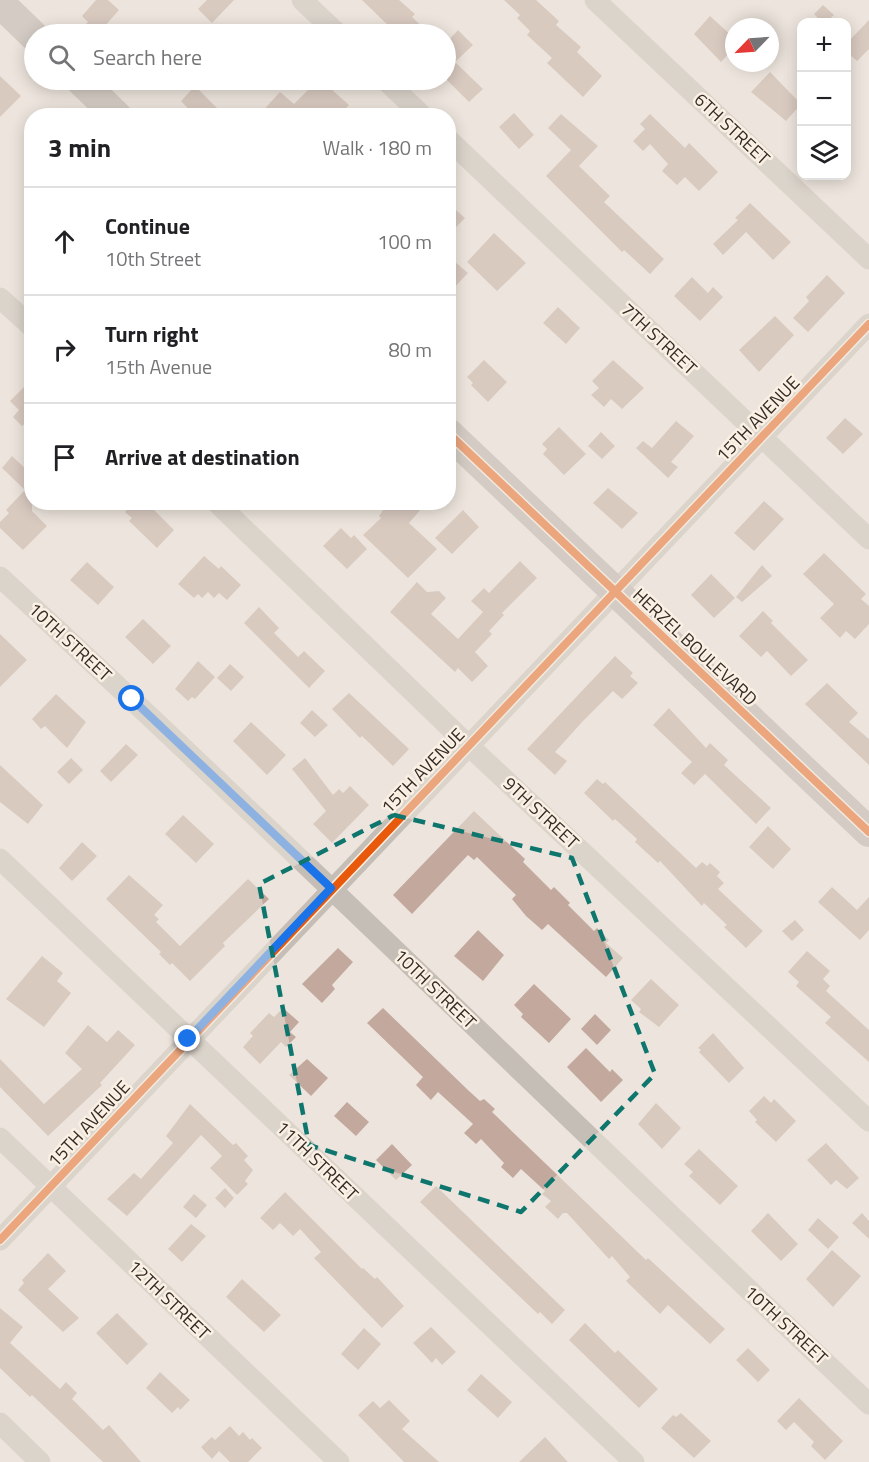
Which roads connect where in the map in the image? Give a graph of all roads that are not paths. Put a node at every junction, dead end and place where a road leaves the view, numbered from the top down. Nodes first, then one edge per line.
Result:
1 (302, 0) edge
2 (595, 0) edge
3 (0, 3) edge
4 (327, 24) edge
5 (24, 26) edge
6 (90, 90) edge
7 (396, 90) edge
8 (109, 108) edge
9 (415, 108) edge
10 (456, 147) edge
11 (869, 259) edge
12 (0, 298) edge
13 (24, 320) edge
14 (869, 324) edge
15 (762, 437) junction
16 (456, 441) edge
17 (224, 510) edge
18 (869, 539) edge
19 (0, 577) edge
20 (615, 592) junction
21 (468, 745) junction
22 (869, 832) edge
23 (0, 859) edge
24 (331, 888) junction
25 (188, 1039) junction
26 (869, 1121) edge
27 (0, 1138) edge
28 (51, 1186) junction
29 (0, 1240) edge
30 (869, 1404) edge
31 (0, 1423) edge
32 (40, 1462) edge
33 (339, 1462) edge
34 (634, 1462) edge

1 - 4 street
2 - 11 street, 6TH STREET
3 - 5 street
6 - 8 street
7 - 9 street
10 - 15 street, 7TH STREET
12 - 13 street
14 - 15 street, 15TH AVENUE
15 - 18 street, 7TH STREET
15 - 20 street, 15TH AVENUE
16 - 20 street, HERZEL BOULEVARD
17 - 21 street, 9TH STREET
19 - 24 street, 10TH STREET
20 - 21 street, 15TH AVENUE
20 - 22 street, HERZEL BOULEVARD
21 - 24 street, 15TH AVENUE
21 - 26 street, 9TH STREET
23 - 25 street, 11TH STREET
24 - 25 street, 15TH AVENUE
24 - 30 street, 10TH STREET
25 - 28 street, 15TH AVENUE
25 - 34 street, 11TH STREET
27 - 28 street, 12TH STREET
28 - 29 street, 15TH AVENUE
28 - 33 street, 12TH STREET
31 - 32 street

